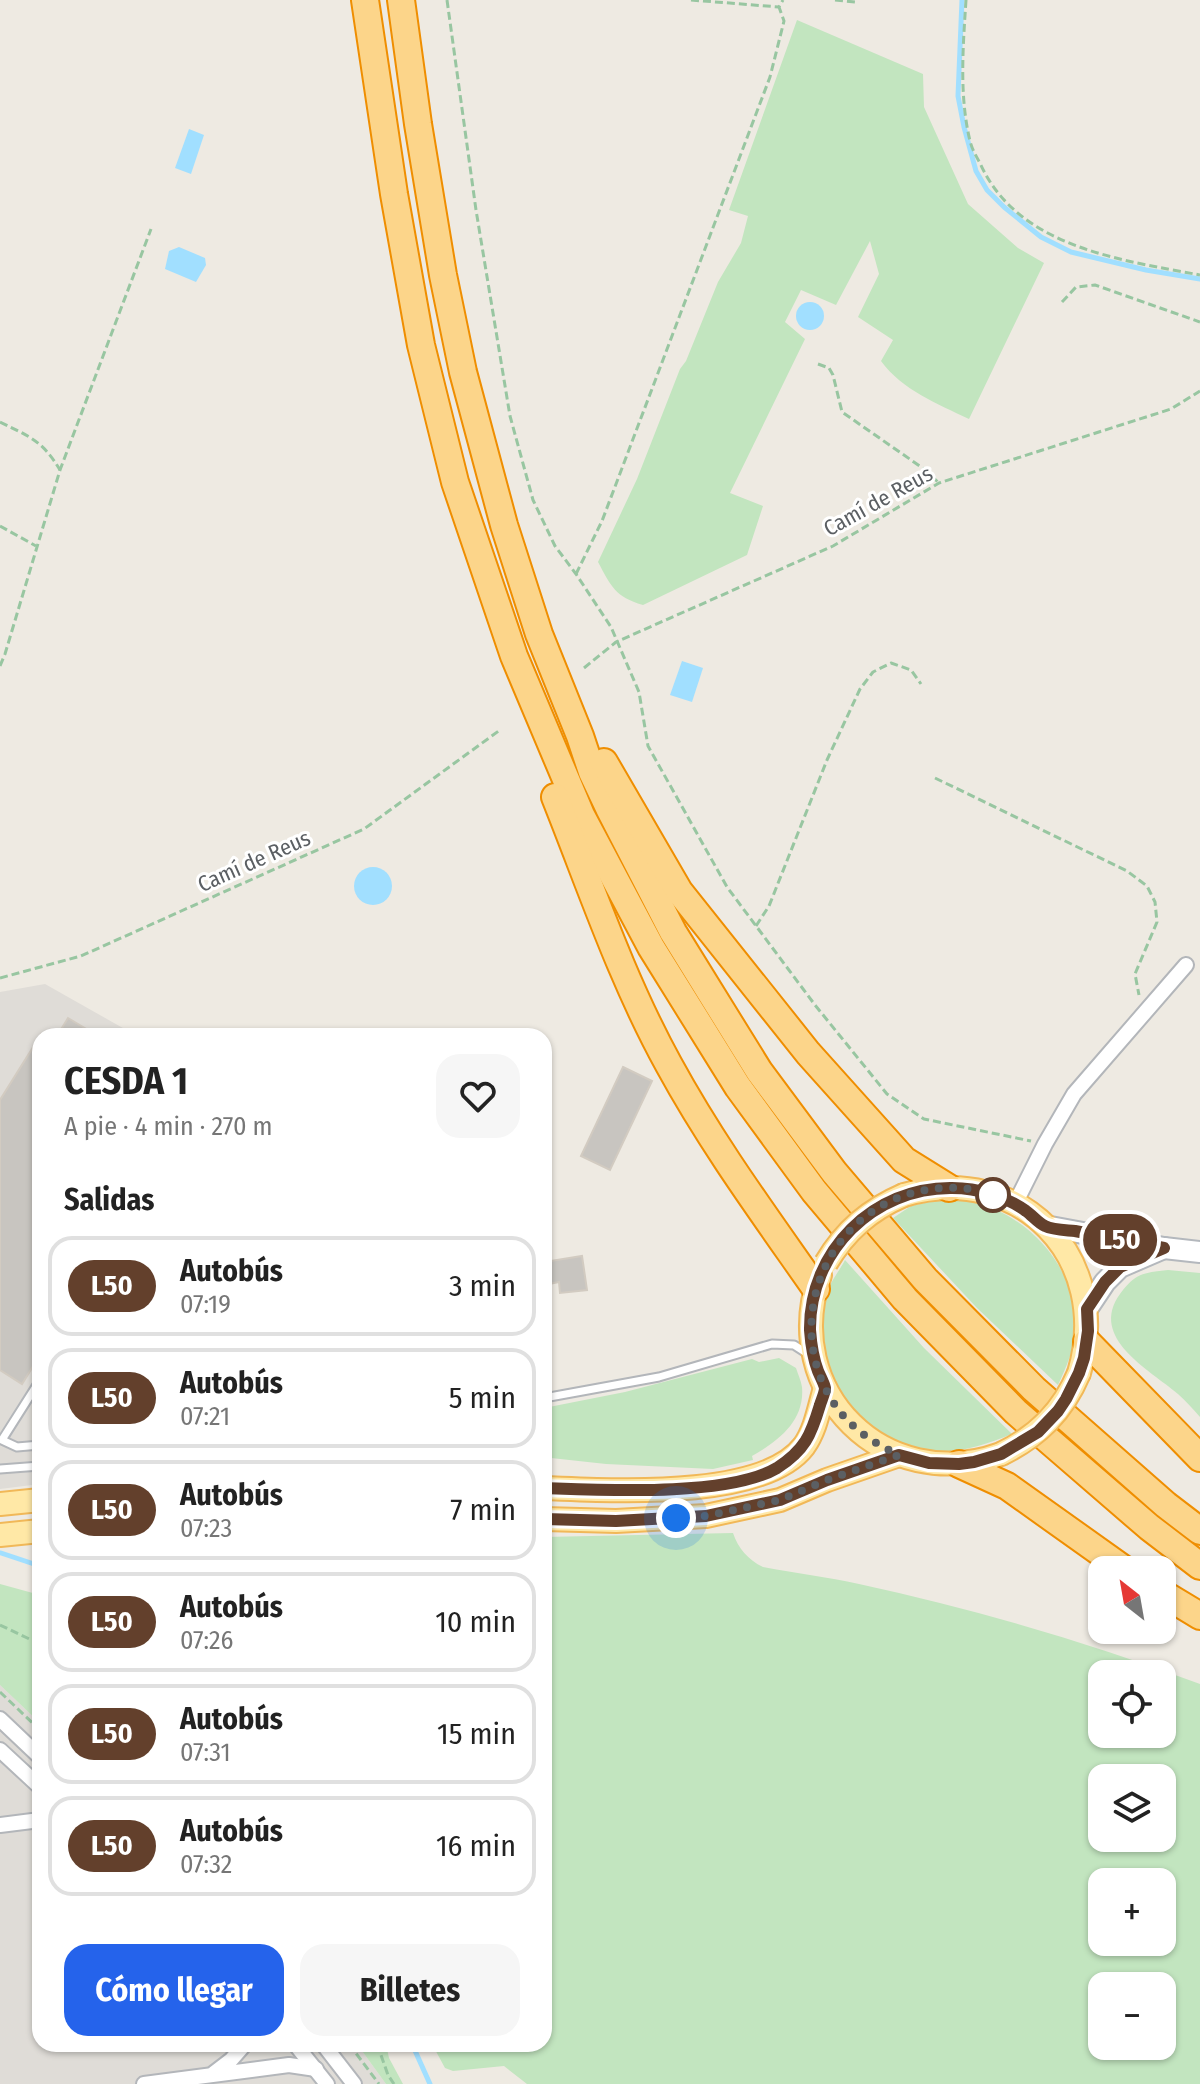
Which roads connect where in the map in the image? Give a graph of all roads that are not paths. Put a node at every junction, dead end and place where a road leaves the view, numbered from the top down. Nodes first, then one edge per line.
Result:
1 (365, 0) edge
2 (401, 0) edge
3 (455, 482) junction
4 (580, 736) junction
5 (1186, 965) dead end
6 (949, 1188) junction
7 (1015, 1204) junction
8 (1045, 1226) junction
9 (1164, 1248) junction
10 (1200, 1252) edge
11 (816, 1289) junction
12 (1087, 1309) junction
13 (1087, 1342) junction
14 (814, 1358) junction
15 (825, 1388) junction
16 (32, 1393) edge
17 (552, 1397) edge
18 (32, 1446) edge
19 (899, 1455) junction
20 (1200, 1458) edge
21 (959, 1464) junction
22 (32, 1467) edge
23 (0, 1469) edge
24 (552, 1475) edge
25 (701, 1487) junction
26 (552, 1488) edge
27 (32, 1501) edge
28 (0, 1504) edge
29 (552, 1519) edge
30 (1200, 1531) edge
31 (32, 1532) edge
32 (0, 1535) edge
33 (1105, 1556) edge
34 (1200, 1566) edge
35 (1176, 1601) edge
36 (1200, 1616) edge
37 (0, 1719) edge
38 (32, 1749) edge
39 (0, 1750) edge
40 (0, 1757) edge
41 (32, 1780) edge
42 (32, 1821) edge
43 (0, 1825) edge
44 (238, 2052) edge
45 (302, 2052) edge
46 (329, 2052) edge
47 (316, 2069) junction
48 (214, 2073) junction
49 (144, 2084) edge
50 (327, 2084) edge
51 (354, 2084) edge

1 - 3 highway
2 - 4 highway
3 - 11 highway
3 - 34 highway
4 - 6 highway
4 - 30 highway
5 - 7 street
6 - 7 main road
6 - 11 main road, bridge
7 - 8 main road
8 - 9 main road
8 - 12 main road
9 - 10 main road
9 - 12 main road
11 - 14 main road
12 - 13 main road
13 - 20 highway
13 - 21 main road, bridge
14 - 15 main road
14 - 17 lane
15 - 19 main road
15 - 25 main road
16 - 18 lane
19 - 21 main road
19 - 29 main road
21 - 33 highway
22 - 23 lane
24 - 25 main road
25 - 26 main road
27 - 28 main road
31 - 32 main road
35 - 36 highway
37 - 38 street
39 - 40 street
39 - 41 street
42 - 43 street
44 - 48 street
45 - 47 street
46 - 51 street
47 - 48 street
47 - 50 street
48 - 49 street

